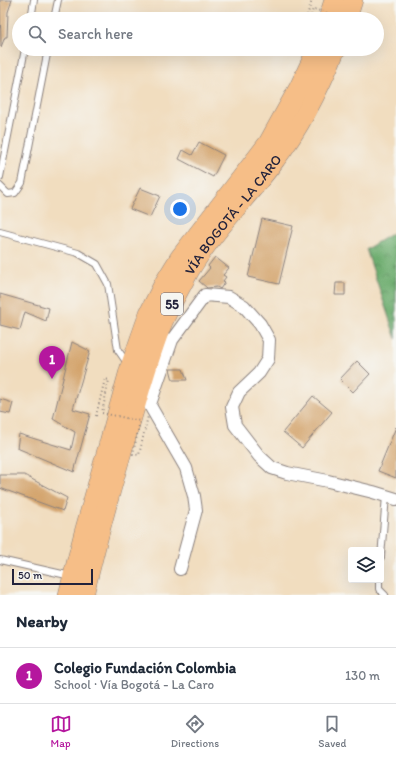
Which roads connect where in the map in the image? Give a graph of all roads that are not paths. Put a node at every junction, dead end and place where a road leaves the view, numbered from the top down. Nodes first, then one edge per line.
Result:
1 (34, 0) edge
2 (58, 0) edge
3 (334, 0) edge
4 (353, 0) edge
5 (32, 12) edge
6 (55, 12) edge
7 (330, 12) edge
8 (350, 12) edge
9 (24, 56) edge
10 (47, 56) edge
11 (314, 56) edge
12 (333, 56) edge
13 (0, 177) edge
14 (0, 186) edge
15 (0, 232) edge
16 (130, 367) junction
17 (146, 403) junction
18 (391, 497) edge
19 (383, 547) edge
20 (0, 560) edge
21 (180, 569) dead end
22 (379, 583) edge
23 (70, 586) edge
24 (84, 595) edge
25 (385, 595) edge

1 - 5 lane
2 - 6 lane
3 - 7 main road
4 - 8 main road
9 - 13 lane
10 - 14 lane
11 - 16 main road, VÍA BOGOTÁ - LA CARO / 55
12 - 17 main road, VÍA BOGOTÁ - LA CARO / 55
15 - 16 lane
16 - 23 main road, VÍA BOGOTÁ - LA CARO / 55
17 - 18 street
17 - 21 street
17 - 24 main road, VÍA BOGOTÁ - LA CARO / 55
18 - 19 lane
20 - 23 lane
22 - 25 lane

